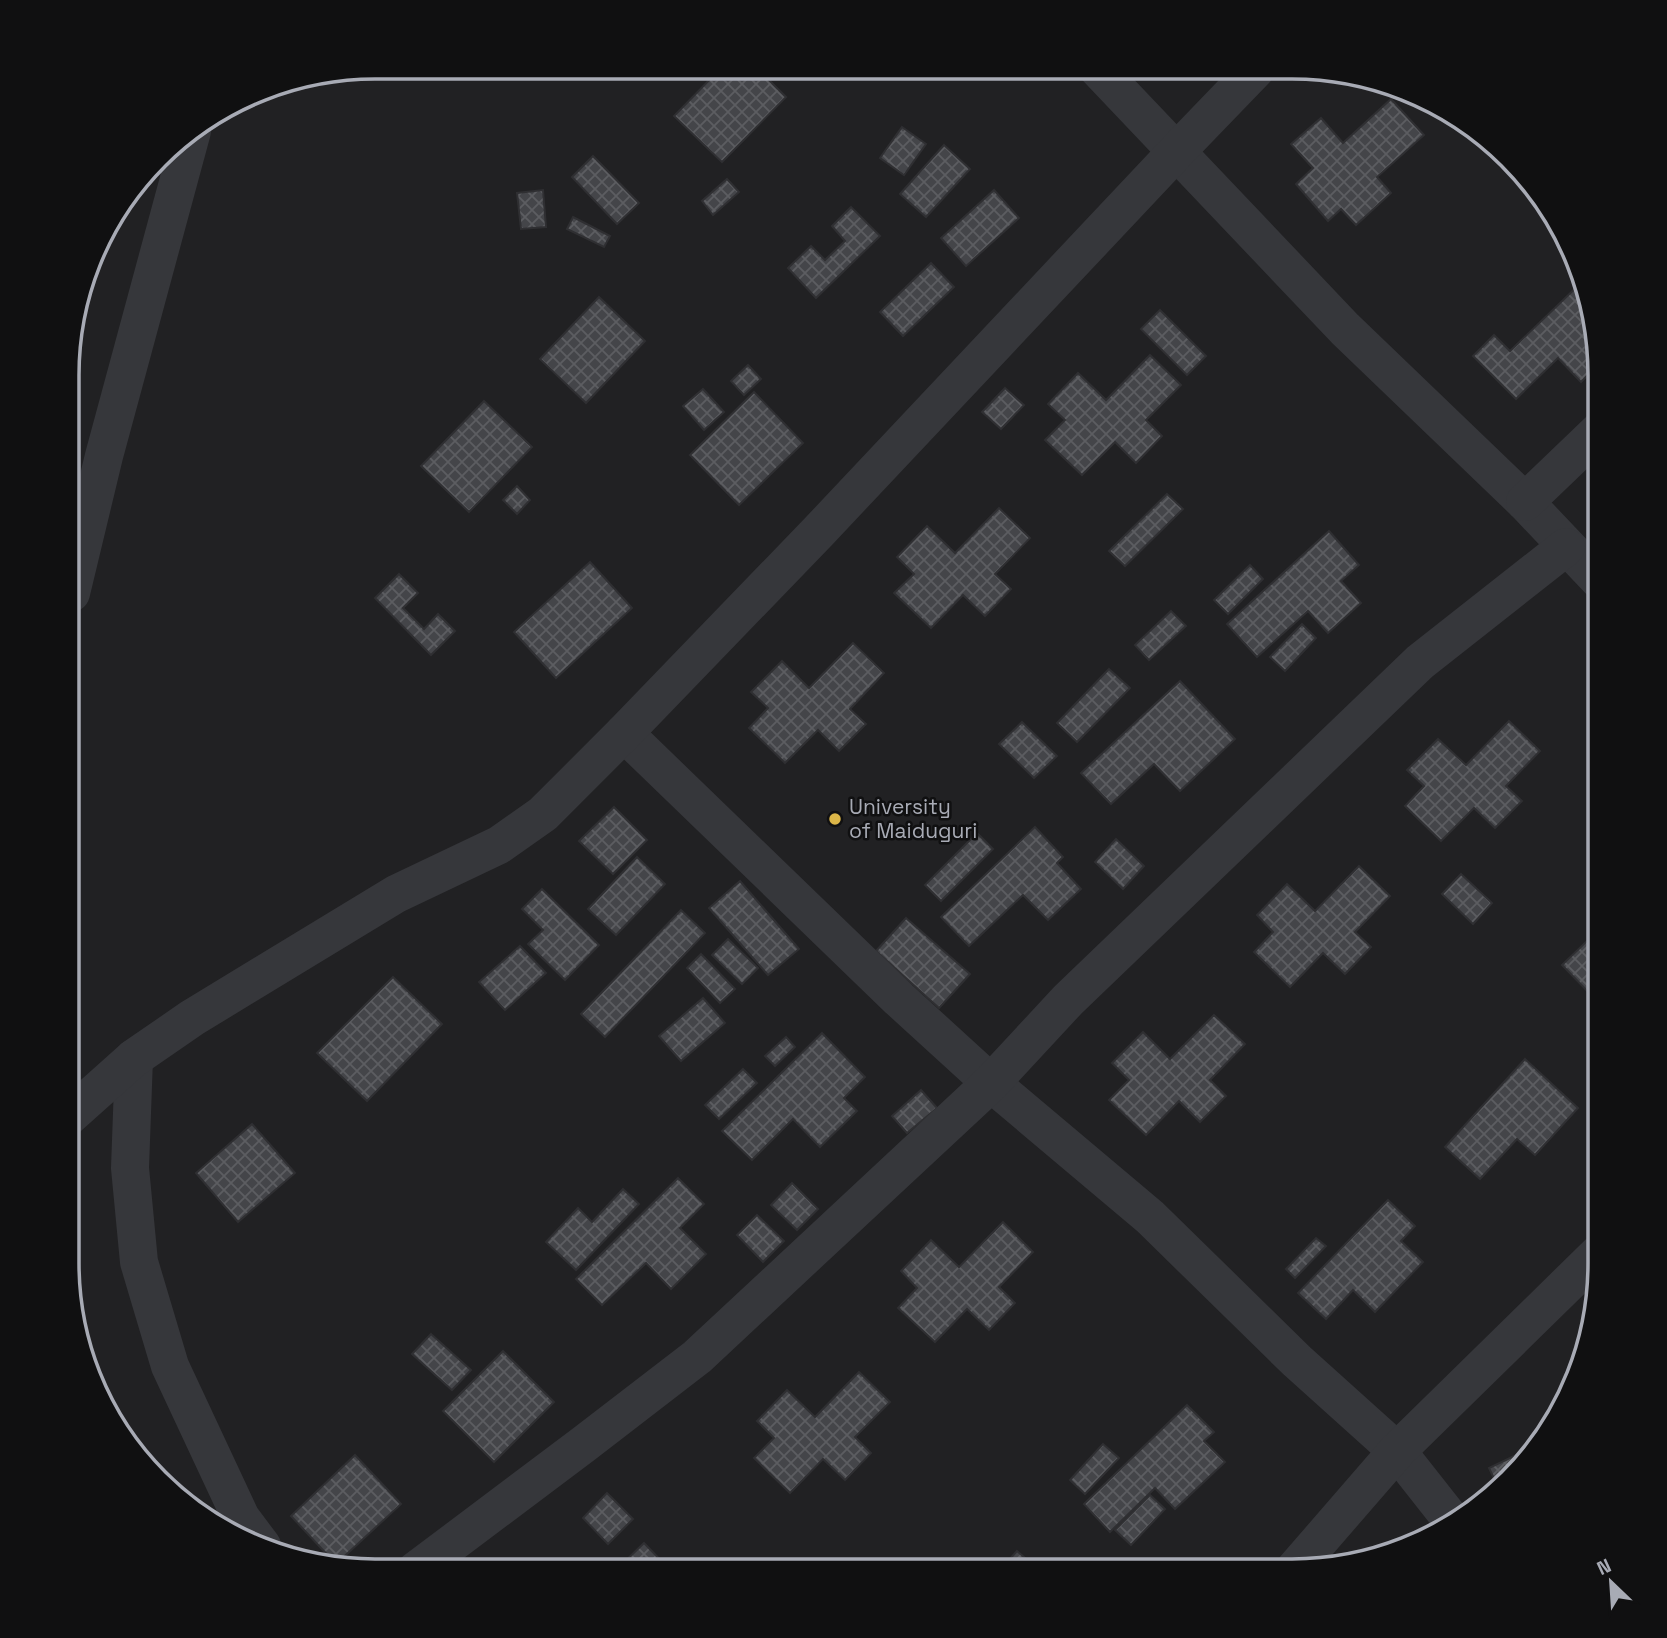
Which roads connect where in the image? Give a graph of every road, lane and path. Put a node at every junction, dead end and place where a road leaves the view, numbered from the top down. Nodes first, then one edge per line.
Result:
1 (1107, 79) edge
2 (1246, 79) edge
3 (188, 146) edge
4 (1175, 152) junction
5 (1588, 442) edge
6 (1525, 502) junction
7 (1566, 547) junction
8 (79, 560) edge
9 (1588, 569) edge
10 (624, 733) junction
11 (134, 1058) junction
12 (991, 1083) junction
13 (79, 1106) edge
14 (1588, 1264) edge
15 (1397, 1451) junction
16 (1448, 1515) edge
17 (252, 1532) edge
18 (431, 1559) edge
19 (1303, 1559) edge

1 - 4 street
2 - 4 street
3 - 8 street
4 - 6 street
4 - 10 street
5 - 6 street
6 - 7 street
7 - 9 street
7 - 12 street
10 - 11 street
10 - 12 street
11 - 13 street
11 - 17 street
12 - 15 street
12 - 18 street
14 - 15 street
15 - 16 street
15 - 19 street

